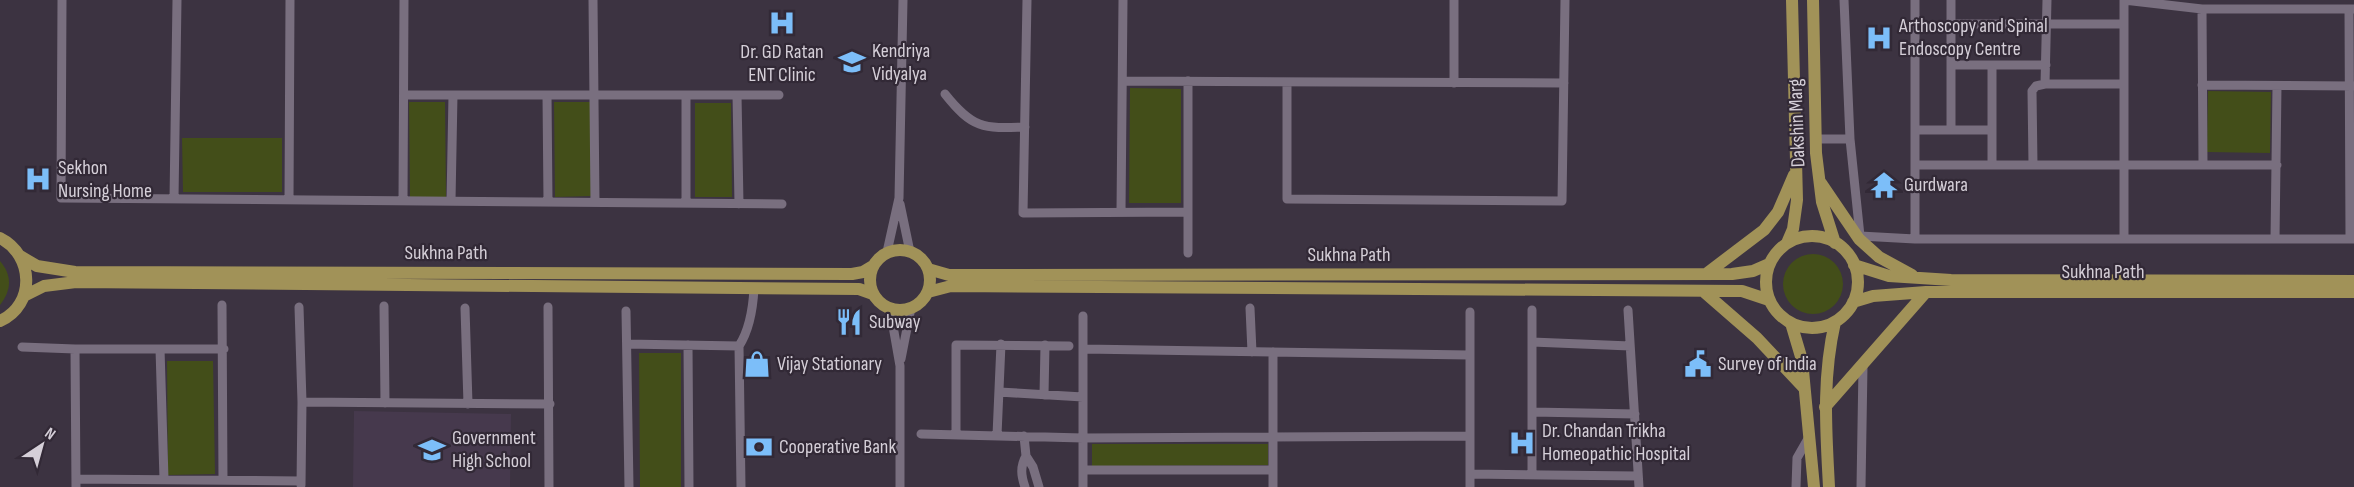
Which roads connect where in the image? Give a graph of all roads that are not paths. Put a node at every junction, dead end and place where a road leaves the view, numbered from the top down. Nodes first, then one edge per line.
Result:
1 (62, 0) edge
2 (177, 0) edge
3 (290, 0) edge
4 (404, 0) edge
5 (593, 0) edge
6 (903, 0) edge
7 (1027, 0) edge
8 (1123, 0) edge
9 (1454, 0) edge
10 (1565, 0) edge
11 (1792, 0) edge
12 (1813, 0) edge
13 (1844, 0) edge
14 (1915, 0) edge
15 (1951, 0) edge
16 (2047, 0) edge
17 (2187, 0) edge
18 (2202, 9) junction
19 (2352, 9) edge
20 (1950, 24) junction
21 (2046, 24) junction
22 (2124, 24) junction
23 (1951, 65) junction
24 (1992, 65) junction
25 (2046, 65) junction
26 (1123, 81) junction
27 (1188, 81) junction
28 (1287, 82) junction
29 (1454, 83) junction
30 (1564, 83) junction
31 (2046, 84) junction
32 (2124, 84) junction
33 (2202, 86) junction
34 (2277, 86) junction
35 (2352, 86) edge
36 (404, 94) junction
37 (453, 94) junction
38 (945, 94) dead end
39 (547, 95) junction
40 (595, 95) junction
41 (686, 95) junction
42 (737, 95) junction
43 (779, 95) dead end
44 (1025, 127) junction
45 (1915, 130) junction
46 (1951, 130) junction
47 (1992, 130) junction
48 (1816, 139) junction
49 (1850, 139) junction
50 (1915, 165) junction
51 (1992, 165) junction
52 (2033, 165) junction
53 (2125, 165) junction
54 (2203, 165) junction
55 (2277, 165) junction
56 (1796, 170) junction
57 (1819, 179) junction
58 (899, 198) junction
59 (174, 199) junction
60 (289, 200) junction
61 (403, 201) junction
62 (451, 201) junction
63 (548, 202) junction
64 (595, 202) junction
65 (686, 203) junction
66 (739, 204) junction
67 (782, 204) dead end
68 (1121, 211) junction
69 (1188, 212) junction
70 (0, 238) edge
71 (1915, 239) junction
72 (2124, 239) junction
73 (2276, 239) junction
74 (2352, 239) edge
75 (1787, 243) junction
76 (1835, 243) junction
77 (887, 252) junction
78 (910, 252) junction
79 (1188, 253) dead end
80 (20, 256) junction
81 (1769, 264) junction
82 (1854, 265) junction
83 (873, 266) junction
84 (928, 268) junction
85 (1706, 274) junction
86 (1917, 278) junction
87 (2354, 281) edge
88 (754, 288) junction
89 (1702, 291) junction
90 (928, 292) junction
91 (1926, 292) junction
92 (2354, 292) edge
93 (873, 294) junction
94 (24, 296) junction
95 (1769, 300) junction
96 (1852, 302) junction
97 (222, 305) dead end
98 (384, 306) dead end
99 (299, 307) dead end
100 (548, 307) dead end
101 (465, 308) dead end
102 (911, 308) junction
103 (1250, 308) dead end
104 (890, 309) junction
105 (1532, 310) dead end
106 (1628, 310) dead end
107 (626, 311) dead end
108 (1470, 312) dead end
109 (1083, 316) dead end
110 (1, 322) edge
111 (1835, 322) junction
112 (1791, 323) junction
113 (1532, 342) junction
114 (627, 344) junction
115 (1001, 344) junction
116 (688, 345) junction
117 (1045, 345) junction
118 (739, 346) junction
119 (1069, 346) dead end
120 (1630, 346) junction
121 (22, 347) dead end
122 (160, 349) junction
123 (224, 349) junction
124 (75, 350) junction
125 (1084, 350) junction
126 (1252, 352) junction
127 (1273, 352) junction
128 (1469, 355) junction
129 (900, 366) junction
130 (1863, 366) junction
131 (1804, 388) junction
132 (999, 392) junction
133 (1044, 394) junction
134 (1083, 397) junction
135 (302, 402) junction
136 (385, 403) junction
137 (468, 404) junction
138 (550, 404) junction
139 (1825, 407) junction
140 (1533, 412) junction
141 (1635, 414) junction
142 (921, 434) dead end
143 (956, 434) junction
144 (997, 435) junction
145 (1024, 436) junction
146 (1469, 436) junction
147 (1273, 437) junction
148 (1809, 437) junction
149 (1083, 438) junction
150 (1026, 456) junction
151 (1083, 470) junction
152 (1273, 470) junction
153 (1470, 474) junction
154 (1532, 474) junction
155 (1638, 476) junction
156 (164, 480) junction
157 (223, 480) junction
158 (76, 483) edge
159 (301, 484) edge
160 (549, 487) edge
161 (629, 487) edge
162 (689, 487) edge
163 (741, 487) edge
164 (900, 487) edge
165 (1025, 487) edge
166 (1039, 487) edge
167 (1083, 487) edge
168 (1273, 487) edge
169 (1470, 487) edge
170 (1639, 487) edge
171 (1796, 487) edge
172 (1814, 487) edge
173 (1830, 487) edge
174 (1861, 487) edge

1 - 59 street
2 - 59 street
3 - 60 street
4 - 36 street
5 - 40 street
6 - 58 street
7 - 44 street
8 - 26 street
9 - 29 street
10 - 30 street
11 - 56 main road, Dakshin Marg
12 - 48 main road, Dakshin Marg
13 - 49 street
14 - 45 street
15 - 20 street
16 - 21 street
17 - 18 street
18 - 19 street
18 - 22 street
18 - 33 street
19 - 35 street
20 - 21 street
20 - 23 street
21 - 22 street
21 - 25 street
22 - 32 street
23 - 24 street
23 - 46 street
24 - 25 street
24 - 47 street
25 - 31 street
26 - 27 street
26 - 68 street
27 - 28 street
27 - 69 street
28 - 29 street
28 - 30 street
29 - 30 street
31 - 32 street
31 - 52 street
32 - 53 street
33 - 34 street
33 - 54 street
34 - 35 street
34 - 55 street
35 - 74 street
36 - 37 street
36 - 61 street
37 - 39 street
37 - 62 street
38 - 44 street
39 - 40 street
39 - 63 street
40 - 41 street
40 - 64 street
41 - 42 street
41 - 65 street
42 - 43 street
42 - 66 street
44 - 68 street
45 - 46 street
45 - 50 street
46 - 47 street
47 - 51 street
48 - 49 street
48 - 57 main road, Dakshin Marg
49 - 71 street
50 - 51 street
50 - 71 street
51 - 52 street
52 - 53 street
53 - 54 street
53 - 72 street
54 - 55 street
55 - 73 street
56 - 75 main road, Dakshin Marg
56 - 85 main road
57 - 76 main road, Dakshin Marg
57 - 86 main road
58 - 77 street
58 - 78 street
59 - 60 street
60 - 61 street
61 - 62 street
62 - 63 street
63 - 64 street
64 - 65 street
65 - 66 street
66 - 67 street
68 - 69 street
69 - 79 street
70 - 80 main road, Sukhna Path
71 - 72 street
72 - 73 street
73 - 74 street
75 - 76 main road
75 - 81 main road
76 - 82 main road
77 - 78 main road
77 - 83 main road
78 - 84 main road
80 - 83 main road, Sukhna Path
80 - 94 main road
81 - 85 main road, Sukhna Path
81 - 95 main road
82 - 86 main road, Sukhna Path
82 - 96 main road
83 - 93 main road
84 - 85 main road, Sukhna Path
84 - 90 main road
86 - 87 main road, Sukhna Path
88 - 93 main road, Sukhna Path
88 - 94 main road, Sukhna Path
88 - 118 street
89 - 90 main road, Sukhna Path
89 - 95 main road, Sukhna Path
89 - 131 main road
90 - 102 main road
91 - 92 main road, Sukhna Path
91 - 96 main road, Sukhna Path
91 - 130 main road
93 - 104 main road
94 - 110 main road
95 - 112 main road
96 - 111 main road
97 - 123 street
98 - 136 street
99 - 135 street
100 - 138 street
101 - 137 street
102 - 104 main road
102 - 129 street
103 - 126 street
104 - 129 street
105 - 113 street
106 - 120 street
107 - 114 street
108 - 128 street
109 - 125 street
111 - 112 main road
111 - 139 main road
112 - 131 main road
113 - 120 street
113 - 140 street
114 - 116 street
114 - 161 street
115 - 117 street
115 - 132 street
115 - 143 street
116 - 118 street
116 - 162 street
117 - 119 street
117 - 133 street
118 - 163 street
120 - 141 street
121 - 124 street
122 - 123 street
122 - 124 street
122 - 156 street
123 - 157 street
124 - 158 street
125 - 126 street
125 - 134 street
126 - 127 street
127 - 128 street
127 - 147 street
128 - 146 street
129 - 164 street
130 - 139 main road
130 - 174 street
131 - 148 main road
132 - 133 street
132 - 144 street
133 - 134 street
134 - 149 street
135 - 136 street
135 - 159 street
136 - 137 street
137 - 138 street
138 - 160 street
139 - 173 main road
140 - 141 street
140 - 154 street
141 - 155 street
142 - 143 street
143 - 144 street
144 - 145 street
145 - 149 street
145 - 150 street
146 - 147 street
146 - 153 street
147 - 149 street
147 - 152 street
148 - 171 street
148 - 172 main road
149 - 151 street
150 - 165 street
150 - 166 street
151 - 152 street
151 - 167 street
152 - 168 street
153 - 154 street
153 - 169 street
154 - 155 street
155 - 170 street
156 - 157 street
156 - 158 street
157 - 159 street

